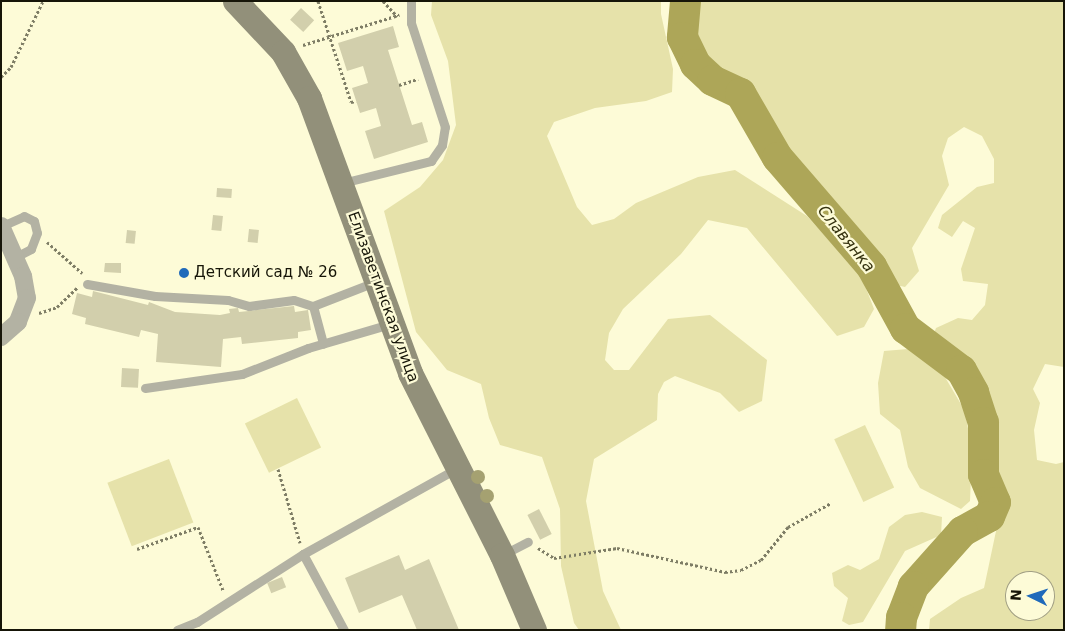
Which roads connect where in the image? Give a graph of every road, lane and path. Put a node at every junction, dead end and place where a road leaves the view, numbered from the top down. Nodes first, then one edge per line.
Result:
1 (43, 1) edge
2 (235, 1) edge
3 (318, 1) edge
4 (383, 1) edge
5 (411, 1) edge
6 (410, 12) junction
7 (396, 16) junction
8 (331, 36) junction
9 (283, 52) junction
10 (428, 75) junction
11 (1, 77) edge
12 (399, 85) dead end
13 (356, 100) dead end
14 (342, 183) junction
15 (1, 226) edge
16 (37, 233) junction
17 (15, 257) junction
18 (375, 282) junction
19 (89, 284) junction
20 (24, 304) junction
21 (313, 306) junction
22 (390, 324) junction
23 (1, 337) edge
24 (323, 344) junction
25 (146, 388) dead end
26 (458, 468) junction
27 (278, 470) dead end
28 (831, 503) dead end
29 (528, 542) joint
30 (137, 549) dead end
31 (303, 554) junction
32 (502, 555) junction
33 (228, 602) junction
34 (176, 630) edge
35 (344, 630) edge
36 (534, 630) edge

1 - 11 path
2 - 9 street, Елизаветинская улица
3 - 8 path
4 - 7 path
5 - 6 lane
6 - 7 path
6 - 10 lane
7 - 8 path
8 - 9 path
8 - 13 path
9 - 14 street, Елизаветинская улица
10 - 12 path
10 - 14 lane
14 - 18 street, Елизаветинская улица
15 - 16 lane
15 - 17 street
16 - 17 lane
16 - 19 path
17 - 20 street
18 - 21 lane
18 - 22 street, Елизаветинская улица
19 - 20 path
19 - 21 lane
20 - 23 street
21 - 24 lane
22 - 24 lane
22 - 26 street, Елизаветинская улица
24 - 25 lane
26 - 31 lane
26 - 32 street, Елизаветинская улица
27 - 31 path
28 - 29 path
29 - 32 lane
30 - 33 path
31 - 33 lane
31 - 35 lane
32 - 36 street, Елизаветинская улица
33 - 34 lane

